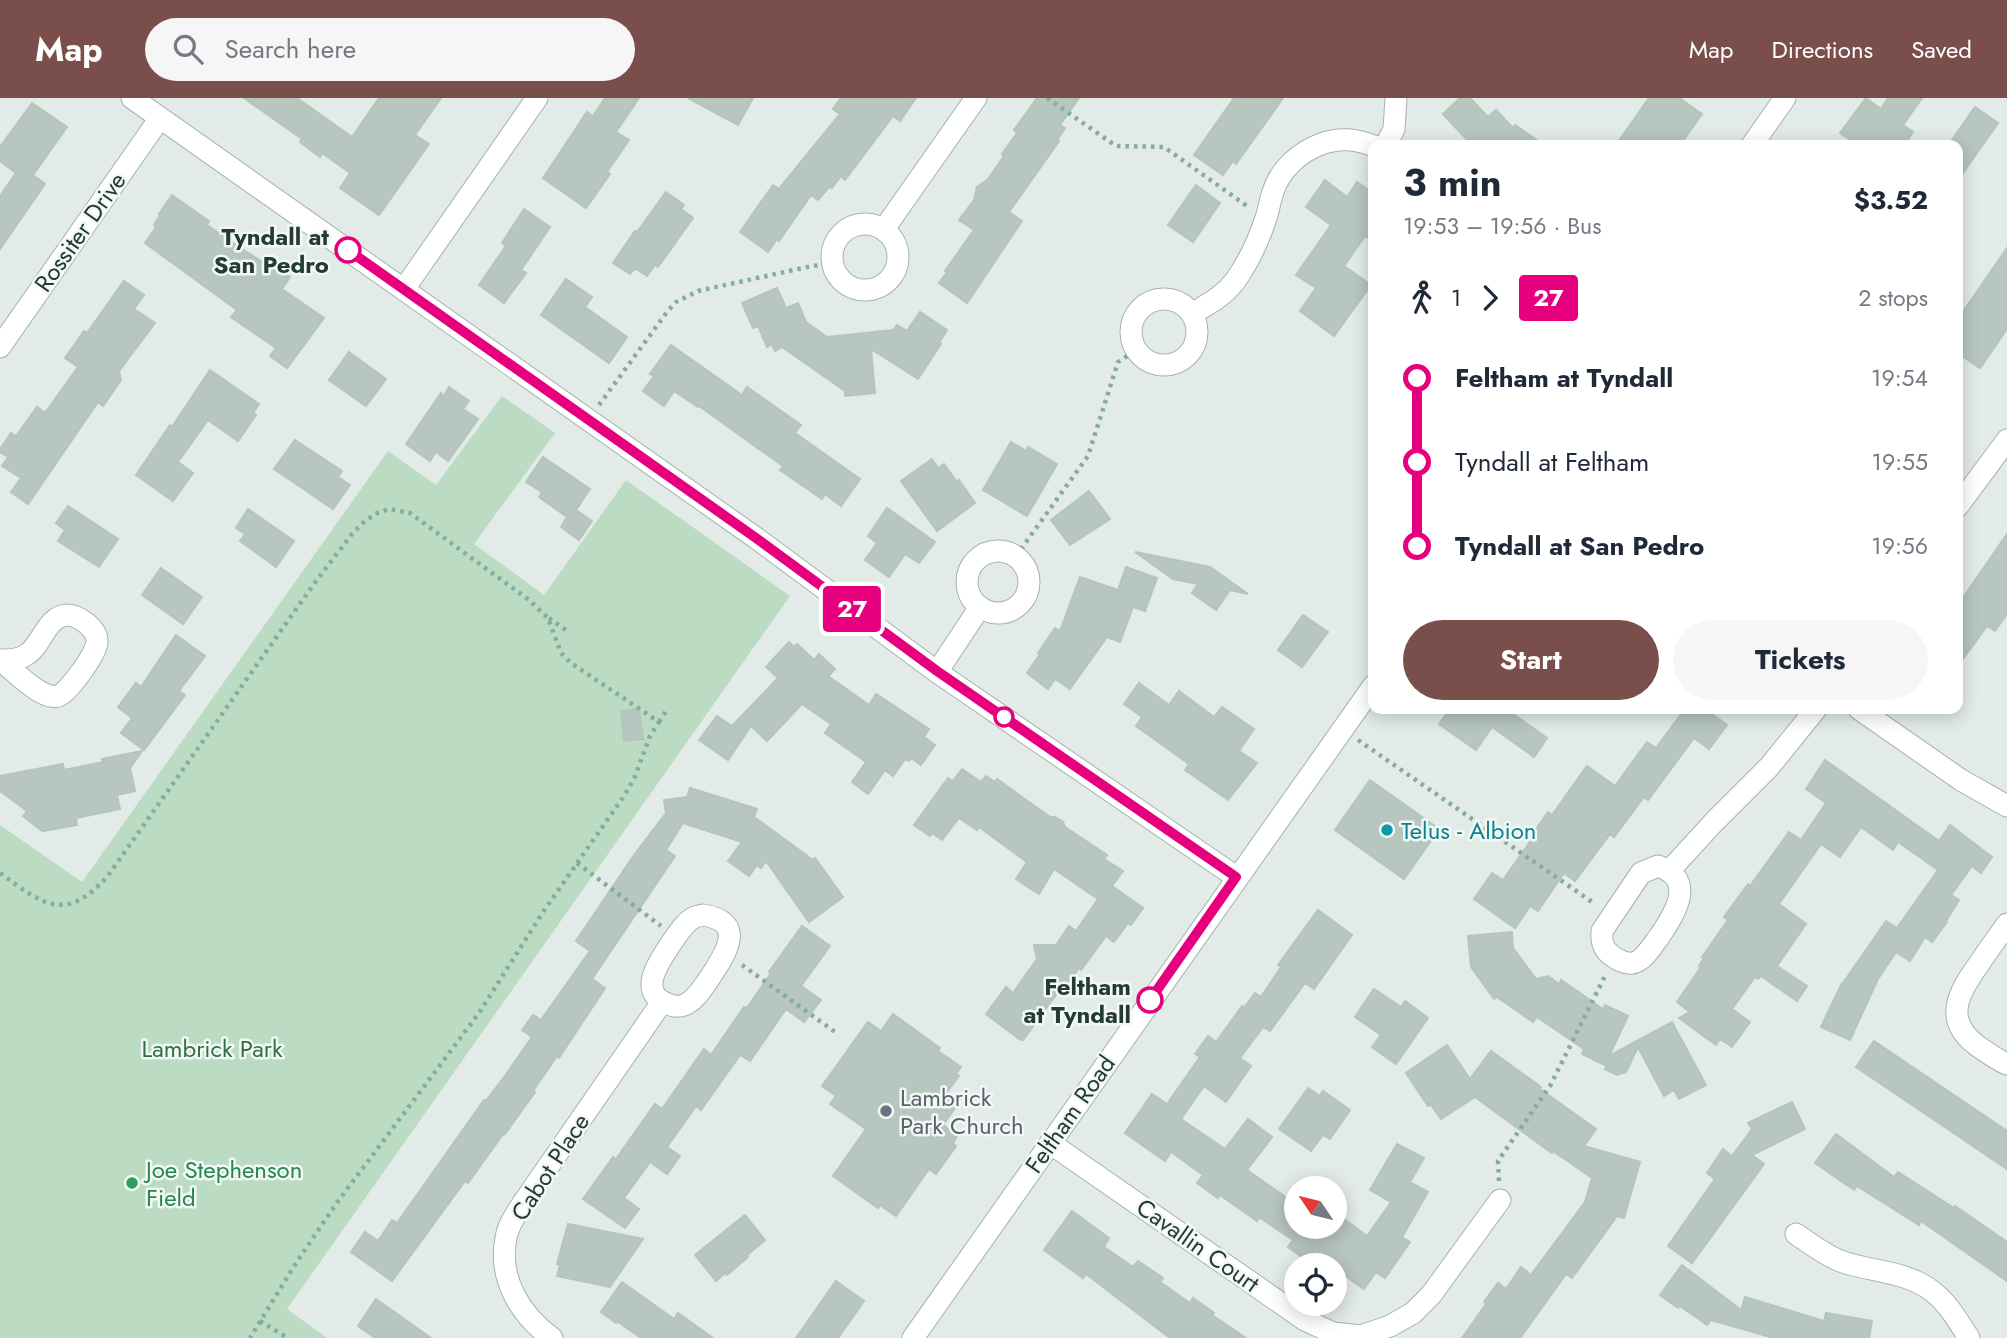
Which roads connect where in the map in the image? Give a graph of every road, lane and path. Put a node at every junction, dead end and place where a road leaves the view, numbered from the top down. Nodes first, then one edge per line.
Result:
1 (132, 98) edge
2 (537, 98) edge
3 (976, 98) edge
4 (1047, 98) edge
5 (1396, 98) edge
6 (1785, 98) edge
7 (160, 118) junction
8 (1388, 140) edge
9 (1756, 140) edge
10 (1368, 144) edge
11 (1266, 219) junction
12 (884, 229) junction
13 (832, 264) junction
14 (404, 289) junction
15 (1192, 314) junction
16 (0, 347) edge
17 (1136, 350) junction
18 (588, 420) junction
19 (2007, 440) edge
20 (1963, 499) edge
21 (1016, 556) junction
22 (980, 607) junction
23 (548, 618) junction
24 (570, 633) dead end
25 (0, 660) edge
26 (937, 671) junction
27 (1368, 694) edge
28 (666, 711) dead end
29 (1810, 714) edge
30 (1866, 714) edge
31 (659, 722) junction
32 (1343, 730) junction
33 (2007, 806) edge
34 (577, 863) junction
35 (1670, 870) junction
36 (0, 873) edge
37 (1236, 877) junction
38 (1611, 915) junction
39 (2007, 924) edge
40 (676, 936) junction
41 (726, 953) junction
42 (1614, 958) junction
43 (662, 1002) junction
44 (838, 1034) dead end
45 (2007, 1064) edge
46 (1050, 1143) junction
47 (1500, 1200) joint
48 (1796, 1234) dead end
49 (260, 1321) junction
50 (250, 1338) edge
51 (288, 1338) edge
52 (552, 1338) edge
53 (913, 1338) edge
54 (1969, 1338) edge

1 - 7 street
2 - 14 street
3 - 12 street
4 - 11 path
5 - 8 street
6 - 9 street
7 - 14 street
7 - 16 street, Rossiter Drive
10 - 11 street
11 - 15 street
12 - 13 street
12 - 13 street
13 - 18 path
14 - 18 street
15 - 17 street
15 - 17 street
17 - 21 path
18 - 26 street
19 - 20 street
21 - 22 street
21 - 22 street
22 - 26 street
23 - 24 path
23 - 31 path
23 - 36 path
25 - 25 street
26 - 37 street
27 - 32 street, Feltham Road
28 - 31 path
29 - 35 street
30 - 33 street
31 - 34 path
32 - 37 street, Feltham Road
32 - 38 path
34 - 40 path
34 - 49 path
35 - 38 street
35 - 42 street
37 - 46 street, Feltham Road
38 - 42 street
39 - 45 street
40 - 41 street
40 - 43 street
41 - 43 street
41 - 44 path
42 - 47 path
43 - 52 street, Cabot Place
46 - 47 street, Cavallin Court
46 - 53 street, Feltham Road
48 - 54 street
49 - 50 path
49 - 51 path

